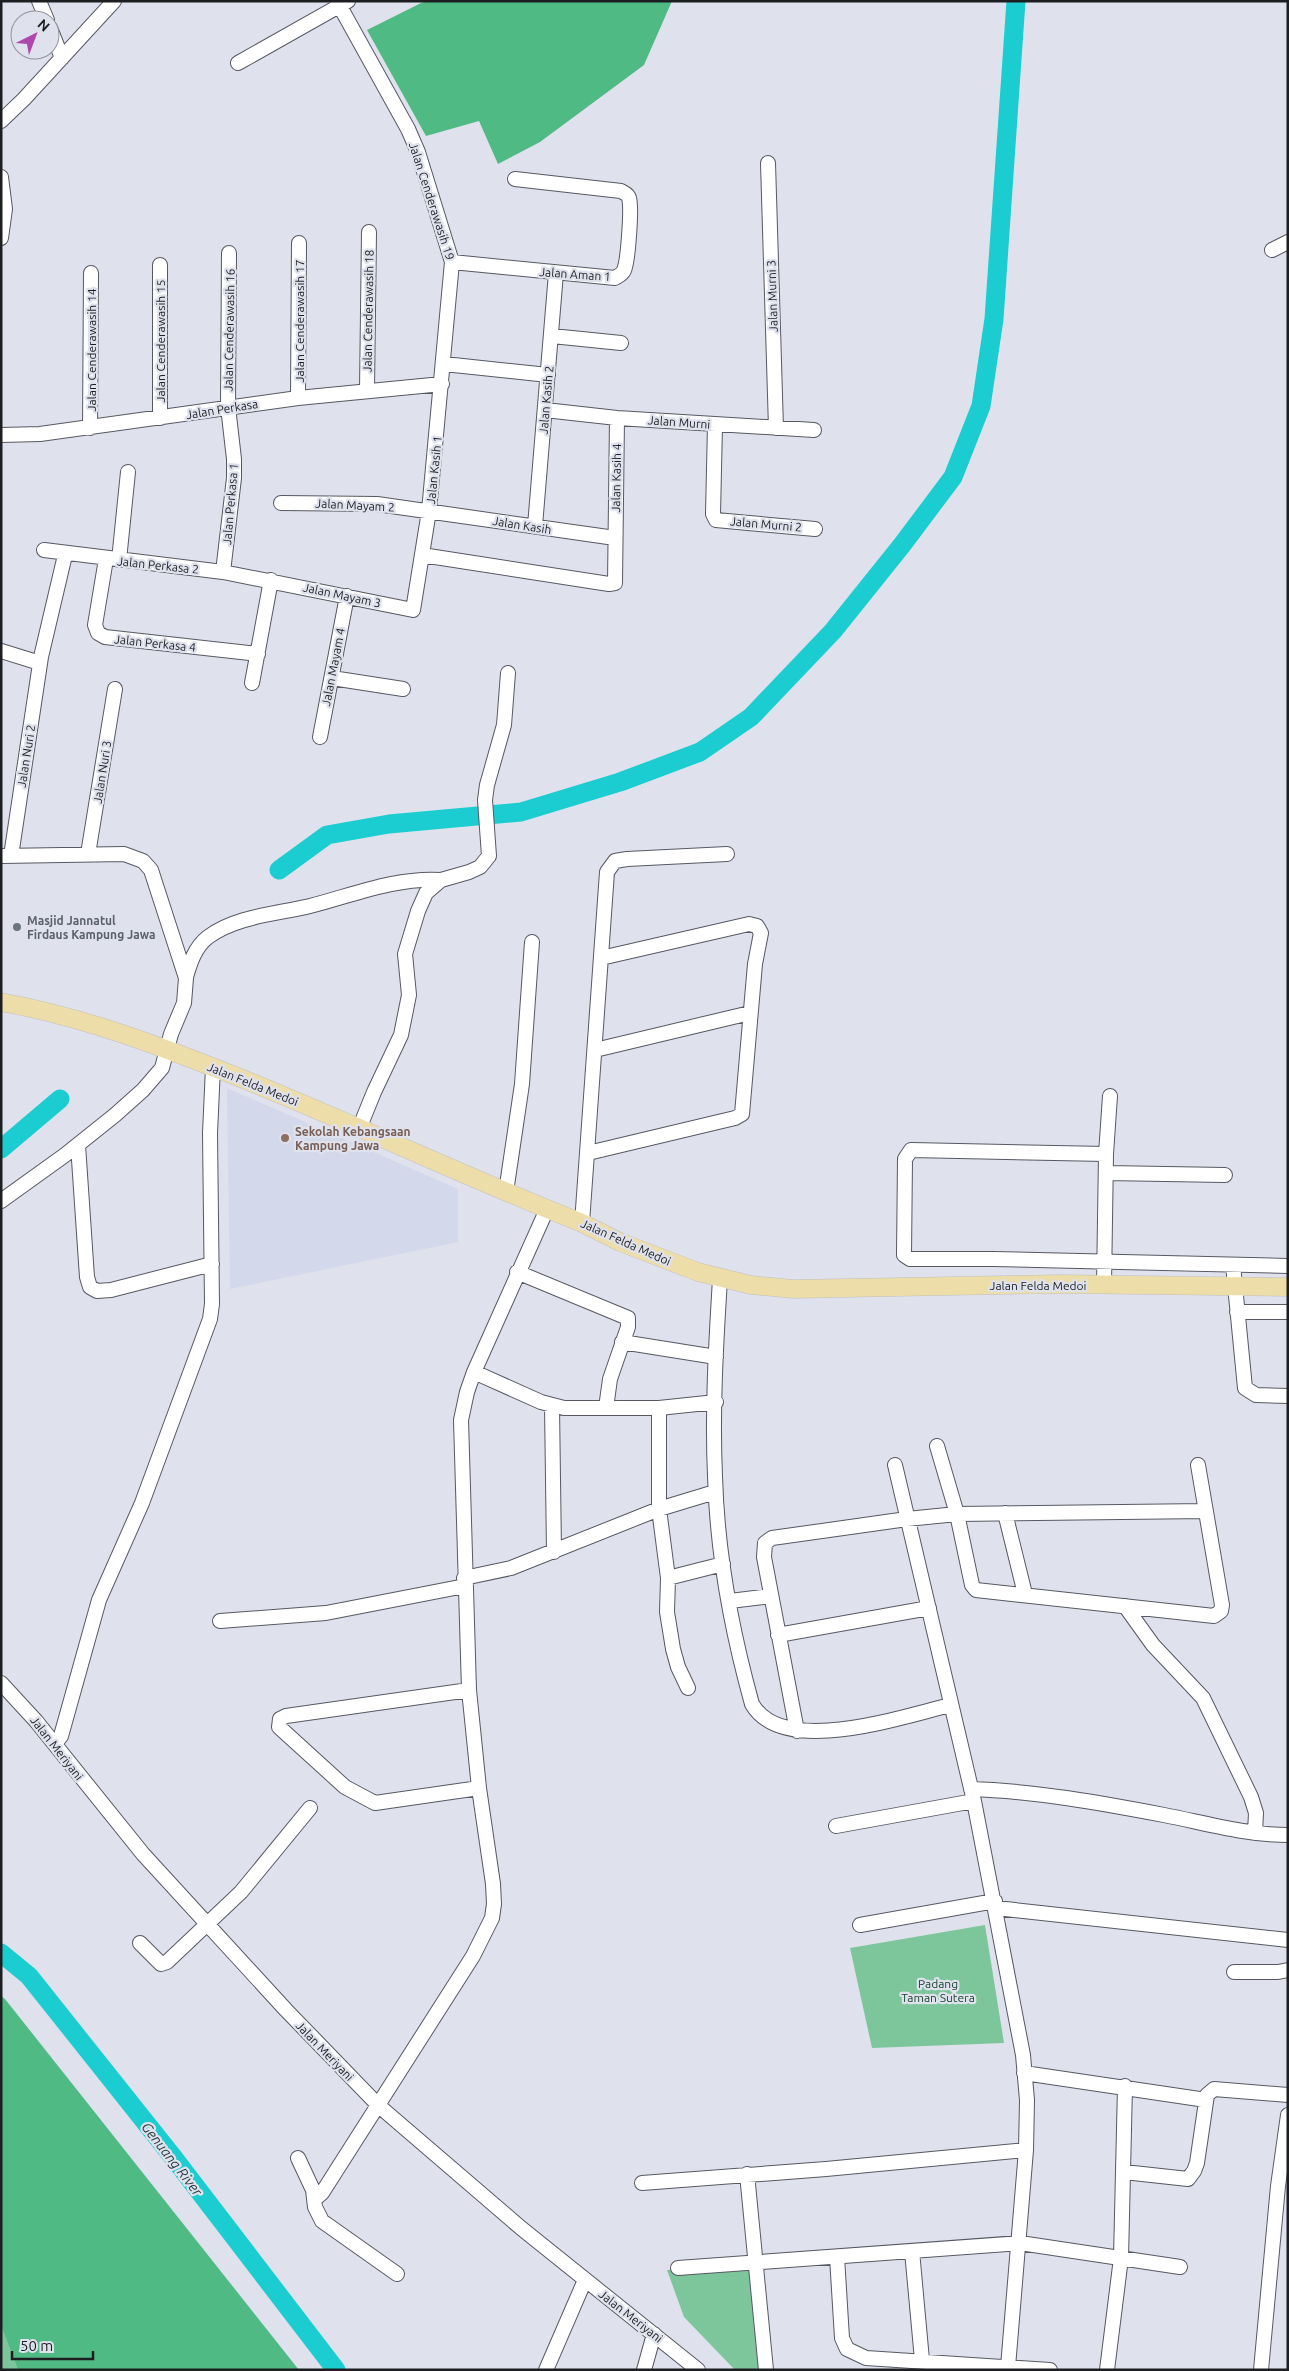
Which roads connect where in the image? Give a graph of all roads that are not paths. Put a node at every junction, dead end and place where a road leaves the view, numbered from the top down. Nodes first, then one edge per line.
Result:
1 (114, 1) edge
2 (342, 3) edge
3 (60, 53) edge
4 (62, 58) junction
5 (238, 63) dead end
6 (1, 121) edge
7 (768, 164) dead end
8 (1, 177) edge
9 (515, 179) dead end
10 (3, 192) edge
11 (370, 232) dead end
12 (1, 238) edge
13 (1288, 242) edge
14 (299, 244) dead end
15 (1272, 250) dead end
16 (229, 253) dead end
17 (452, 262) junction
18 (160, 265) dead end
19 (91, 273) dead end
20 (556, 273) junction
21 (552, 336) junction
22 (621, 343) dead end
23 (444, 364) junction
24 (548, 375) junction
25 (442, 384) junction
26 (367, 390) junction
27 (298, 398) junction
28 (228, 407) junction
29 (544, 410) junction
30 (160, 418) junction
31 (617, 418) junction
32 (715, 425) junction
33 (90, 428) junction
34 (776, 428) junction
35 (814, 430) dead end
36 (1, 435) edge
37 (128, 472) dead end
38 (281, 503) dead end
39 (430, 511) junction
40 (535, 526) junction
41 (815, 529) dead end
42 (615, 538) junction
43 (44, 550) dead end
44 (65, 554) junction
45 (422, 555) junction
46 (112, 560) junction
47 (223, 572) junction
48 (271, 580) junction
49 (346, 596) junction
50 (413, 610) joint
51 (1, 651) edge
52 (258, 654) junction
53 (41, 660) junction
54 (508, 673) dead end
55 (332, 678) junction
56 (252, 683) dead end
57 (403, 688) dead end
58 (115, 689) dead end
59 (320, 737) dead end
60 (88, 854) junction
61 (727, 854) dead end
62 (6, 856) edge
63 (441, 880) junction
64 (532, 942) dead end
65 (601, 958) junction
66 (186, 978) junction
67 (1, 1002) edge
68 (750, 1014) junction
69 (167, 1050) junction
70 (595, 1050) junction
71 (213, 1067) junction
72 (1110, 1096) dead end
73 (359, 1128) junction
74 (78, 1145) junction
75 (588, 1153) junction
76 (1106, 1154) junction
77 (1106, 1173) junction
78 (1225, 1175) dead end
79 (506, 1192) junction
80 (1, 1201) edge
81 (547, 1209) junction
82 (582, 1223) junction
83 (1105, 1261) junction
84 (212, 1264) junction
85 (1233, 1265) junction
86 (1288, 1266) edge
87 (517, 1272) junction
88 (720, 1279) junction
89 (1104, 1285) junction
90 (1234, 1287) junction
91 (1288, 1287) edge
92 (1237, 1312) junction
93 (1288, 1312) edge
94 (622, 1342) junction
95 (716, 1357) junction
96 (474, 1372) junction
97 (1288, 1396) edge
98 (716, 1402) junction
99 (552, 1406) junction
100 (606, 1408) junction
101 (659, 1408) junction
102 (937, 1446) dead end
103 (895, 1465) dead end
104 (1198, 1465) dead end
105 (716, 1492) junction
106 (659, 1509) junction
107 (1206, 1511) junction
108 (1005, 1513) junction
109 (957, 1514) junction
110 (907, 1518) junction
111 (554, 1552) junction
112 (723, 1564) junction
113 (668, 1578) junction
114 (464, 1582) junction
115 (1025, 1594) junction
116 (771, 1596) junction
117 (730, 1600) junction
118 (1125, 1606) junction
119 (929, 1608) junction
120 (220, 1622) dead end
121 (778, 1635) junction
122 (1, 1683) edge
123 (688, 1688) dead end
124 (469, 1690) junction
125 (951, 1705) junction
126 (797, 1731) junction
127 (55, 1744) junction
128 (479, 1788) junction
129 (973, 1795) junction
130 (310, 1808) dead end
131 (836, 1826) dead end
132 (1255, 1833) junction
133 (1288, 1835) edge
134 (996, 1905) junction
135 (209, 1925) junction
136 (860, 1925) dead end
137 (1288, 1940) edge
138 (140, 1943) dead end
139 (1288, 1970) edge
140 (1234, 1972) dead end
141 (1024, 2073) junction
142 (1125, 2086) junction
143 (1288, 2095) edge
144 (1206, 2100) junction
145 (379, 2106) junction
146 (1288, 2115) edge
147 (1026, 2150) junction
148 (298, 2158) dead end
149 (1124, 2172) junction
150 (747, 2174) junction
151 (642, 2183) dead end
152 (315, 2199) junction
153 (1020, 2243) junction
154 (912, 2251) junction
155 (838, 2257) junction
156 (1120, 2258) junction
157 (757, 2262) junction
158 (1180, 2267) dead end
159 (678, 2268) dead end
160 (398, 2274) dead end
161 (585, 2280) junction
162 (654, 2334) junction
163 (922, 2360) junction
164 (1008, 2367) junction
165 (546, 2370) edge
166 (644, 2370) edge
167 (698, 2370) edge
168 (766, 2370) edge
169 (1050, 2370) edge
170 (1107, 2370) edge
171 (1261, 2370) edge

1 - 4 street
2 - 5 street
2 - 17 street, Jalan Cenderawasih 19
3 - 4 street
4 - 6 street
7 - 34 street, Jalan Murni 3
8 - 10 street
9 - 20 street, Jalan Aman 1
10 - 12 street
11 - 26 street, Jalan Cenderawasih 18
13 - 15 street
14 - 27 street, Jalan Cenderawasih 17
16 - 28 street, Jalan Cenderawasih 16
17 - 20 street, Jalan Aman 1
17 - 23 street, Jalan Cenderawasih 19
18 - 30 street, Jalan Cenderawasih 15
19 - 33 street, Jalan Cenderawasih 14
20 - 21 street, Jalan Kasih 2
21 - 22 street
21 - 24 street, Jalan Kasih 2
23 - 24 street
23 - 25 street, Jalan Cenderawasih 19
24 - 29 street, Jalan Kasih 2
25 - 26 street, Jalan Perkasa
25 - 39 street, Jalan Kasih 1
26 - 27 street, Jalan Perkasa
27 - 28 street, Jalan Perkasa
28 - 30 street, Jalan Perkasa
28 - 47 street, Jalan Perkasa 1
29 - 31 street, Jalan Murni
29 - 40 street, Jalan Kasih 2
30 - 33 street, Jalan Perkasa
31 - 32 street, Jalan Murni
31 - 42 street, Jalan Kasih 4
32 - 34 street, Jalan Murni
32 - 41 street, Jalan Murni 2
33 - 36 street, Jalan Perkasa
34 - 35 street, Jalan Murni
37 - 46 street, Jalan Perkasa 4
38 - 39 street, Jalan Mayam 2
39 - 40 street, Jalan Kasih
39 - 45 street, Jalan Kasih 1
40 - 42 street, Jalan Kasih
42 - 45 street, Jalan Kasih 4
43 - 44 street, Jalan Perkasa 2
44 - 46 street, Jalan Perkasa 2
44 - 53 street, Jalan Nuri 2
45 - 50 street, Jalan Kasih 1
46 - 47 street, Jalan Perkasa 2
46 - 52 street, Jalan Perkasa 4
47 - 48 street, Jalan Perkasa 2
48 - 49 street, Jalan Mayam 3
48 - 52 street
49 - 50 street, Jalan Mayam 3
49 - 55 street, Jalan Mayam 4
51 - 53 street
52 - 56 street
53 - 62 street, Jalan Nuri 2
54 - 63 street
55 - 57 street
55 - 59 street, Jalan Mayam 4
58 - 60 street, Jalan Nuri 3
60 - 62 street
60 - 66 street
61 - 65 street
63 - 66 street
63 - 73 street
64 - 79 street
65 - 68 street
65 - 70 street
66 - 69 street
67 - 69 main road, Jalan Felda Medoi
68 - 70 street
68 - 75 street
69 - 71 main road, Jalan Felda Medoi
69 - 74 street
70 - 75 street
71 - 73 main road, Jalan Felda Medoi
71 - 84 street
72 - 76 street
73 - 79 main road, Jalan Felda Medoi
74 - 80 street
74 - 84 street
75 - 82 street
76 - 77 street
76 - 83 street
77 - 78 street
77 - 83 street
79 - 81 main road, Jalan Felda Medoi
81 - 82 main road, Jalan Felda Medoi
81 - 87 street
82 - 88 main road, Jalan Felda Medoi
83 - 85 street
83 - 89 street
84 - 127 street
85 - 86 street
85 - 90 street
87 - 94 street
87 - 96 street
88 - 89 main road, Jalan Felda Medoi
88 - 95 street
89 - 90 main road, Jalan Felda Medoi
90 - 91 main road, Jalan Felda Medoi
90 - 92 street
92 - 93 street
92 - 97 street
94 - 95 street
94 - 100 street
95 - 98 street
96 - 99 street
96 - 114 street
98 - 101 street
98 - 105 street
99 - 100 street
99 - 111 street
100 - 101 street
101 - 106 street
102 - 109 street
103 - 110 street
104 - 107 street
105 - 106 street
105 - 112 street
106 - 111 street
106 - 113 street
107 - 108 street
107 - 118 street
108 - 109 street
108 - 115 street
109 - 110 street
109 - 115 street
110 - 116 street
110 - 119 street
111 - 114 street
112 - 113 street
112 - 117 street
113 - 123 street
114 - 120 street
114 - 124 street
115 - 118 street
116 - 117 street
116 - 121 street
117 - 126 street
118 - 132 street
119 - 121 street
119 - 125 street
121 - 126 street
122 - 127 street, Jalan Meriyani
124 - 128 street
124 - 128 street
125 - 126 street
125 - 129 street
127 - 135 street, Jalan Meriyani
128 - 145 street
129 - 131 street
129 - 132 street
129 - 134 street
130 - 135 street
132 - 133 street
134 - 136 street
134 - 137 street
134 - 141 street
135 - 138 street
135 - 145 street, Jalan Meriyani
139 - 140 street
141 - 142 street
141 - 147 street
142 - 144 street
142 - 149 street
143 - 144 street
144 - 149 street
145 - 152 street
145 - 161 street, Jalan Meriyani
146 - 171 street
147 - 150 street
147 - 153 street
148 - 152 street
149 - 156 street
150 - 151 street
150 - 157 street
152 - 160 street
153 - 154 street
153 - 156 street
153 - 164 street
154 - 155 street
154 - 163 street
155 - 157 street
155 - 163 street
156 - 158 street
156 - 170 street
157 - 159 street
157 - 168 street
161 - 162 street, Jalan Meriyani
161 - 165 street
162 - 166 street
162 - 167 street, Jalan Meriyani
163 - 164 street
164 - 169 street

